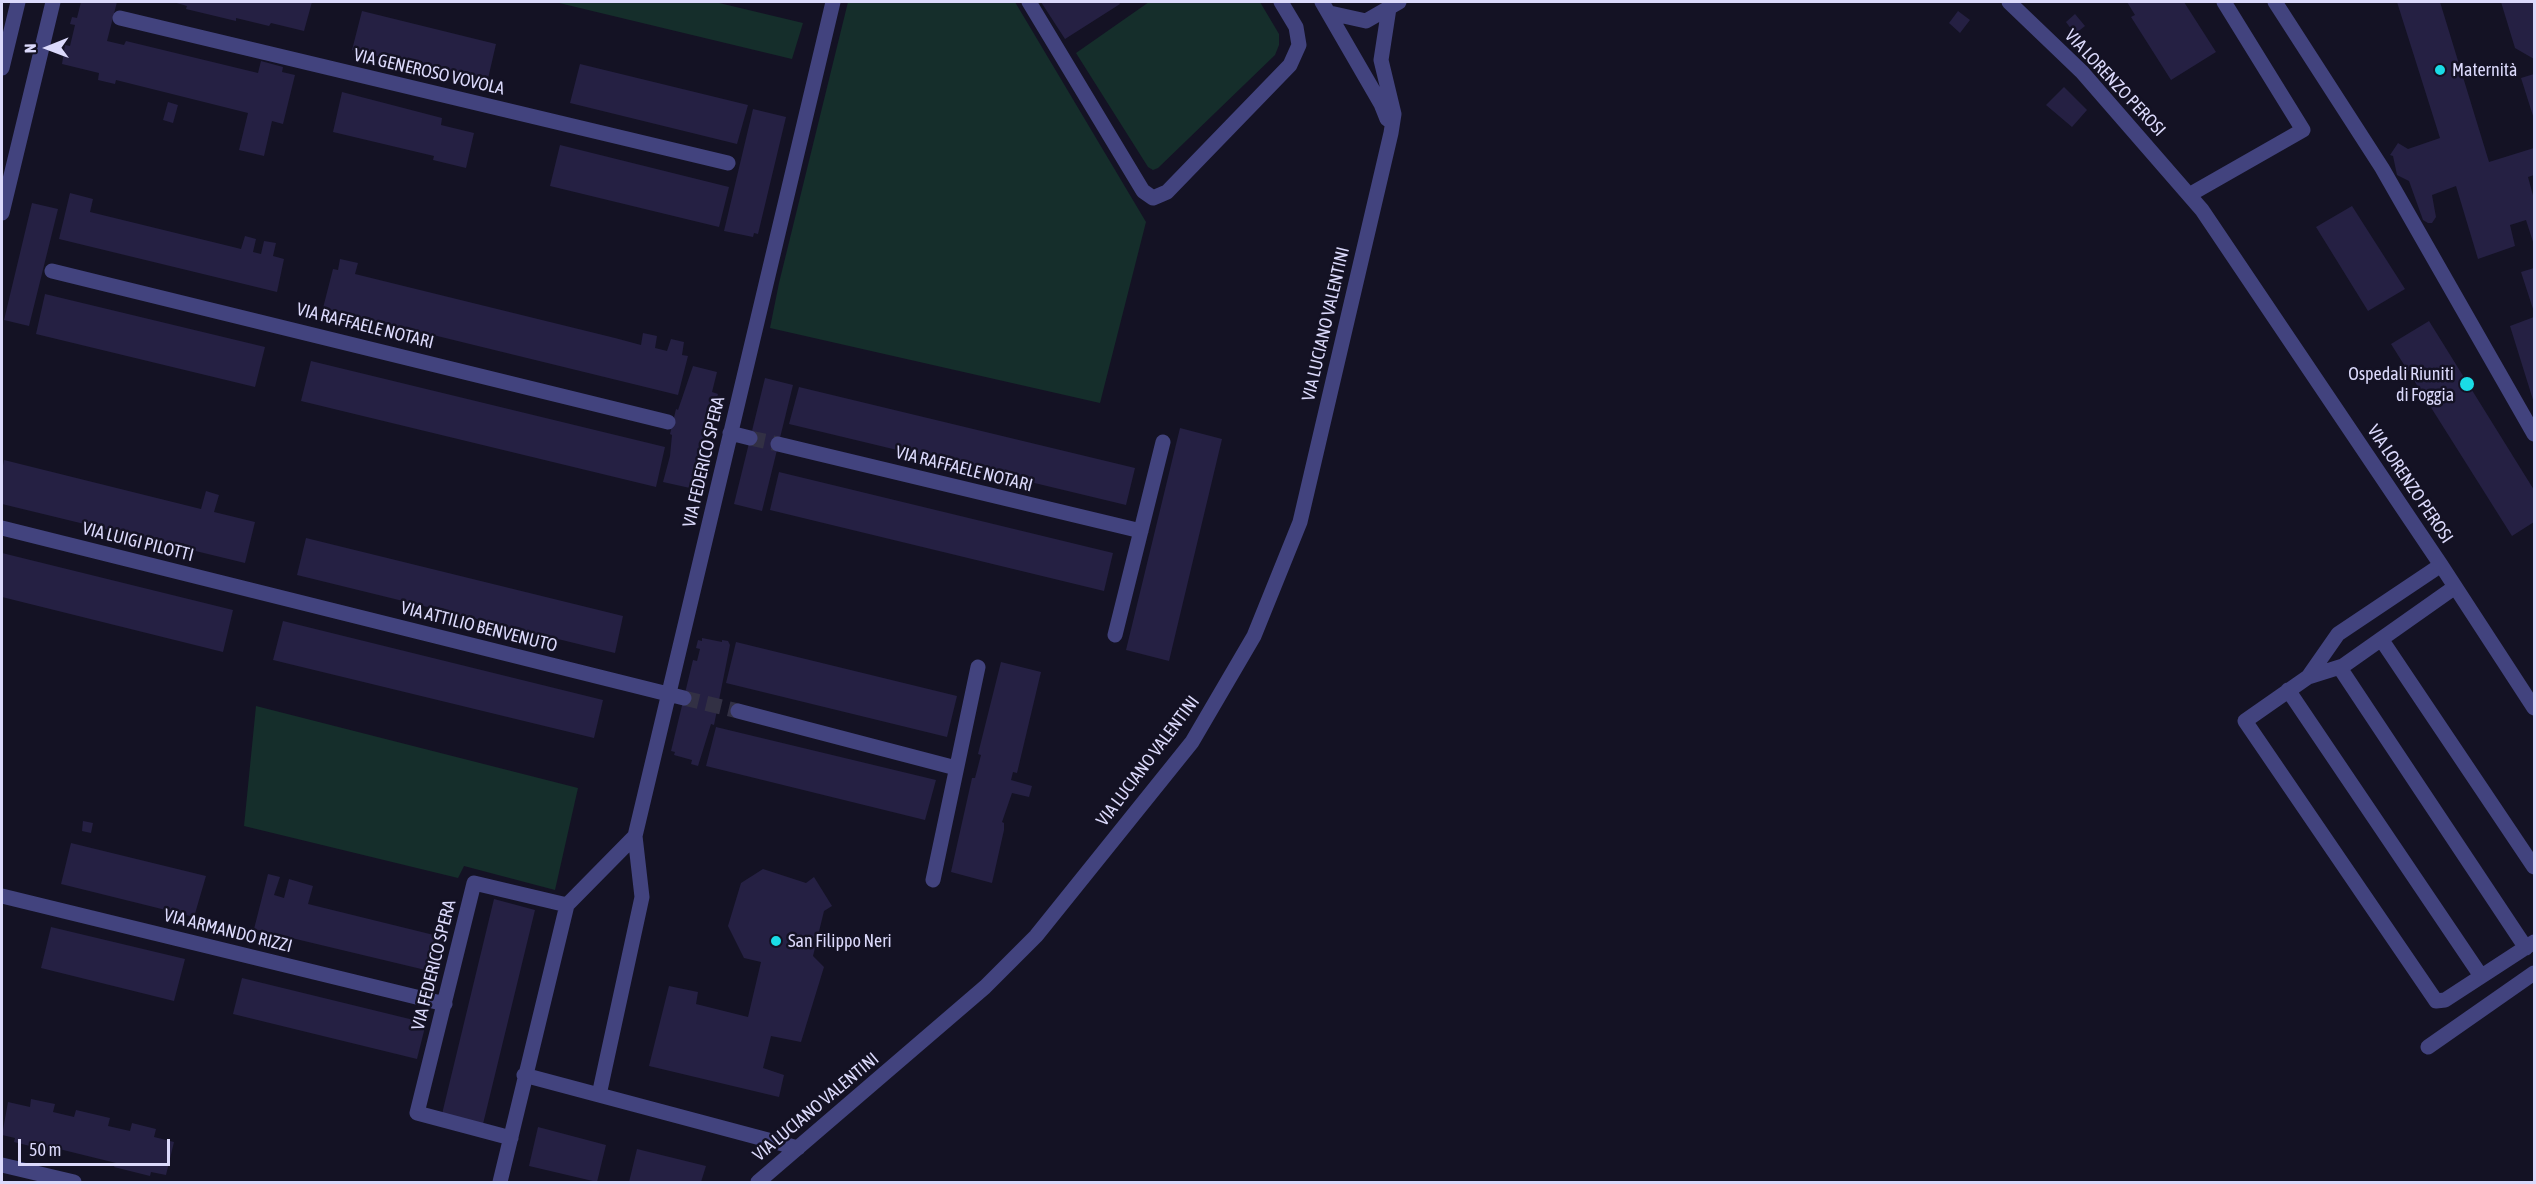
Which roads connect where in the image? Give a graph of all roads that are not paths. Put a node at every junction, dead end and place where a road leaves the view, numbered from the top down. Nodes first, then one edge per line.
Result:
1 (18, 2) edge
2 (52, 2) edge
3 (833, 2) edge
4 (1029, 2) edge
5 (1281, 2) edge
6 (2009, 2) edge
7 (2224, 2) edge
8 (2275, 2) edge
9 (1394, 5) edge
10 (1326, 7) edge
11 (120, 18) dead end
12 (2, 68) edge
13 (1391, 133) junction
14 (728, 163) dead end
15 (2189, 195) junction
16 (2, 213) edge
17 (52, 271) dead end
18 (668, 422) dead end
19 (730, 433) junction
20 (2535, 434) edge
21 (750, 438) tunnel mouth
22 (1163, 442) dead end
23 (778, 444) tunnel mouth
24 (2, 528) edge
25 (1141, 531) junction
26 (2441, 565) junction
27 (2455, 586) junction
28 (266, 594) joint
29 (1115, 635) dead end
30 (2381, 639) junction
31 (978, 667) dead end
32 (2340, 668) junction
33 (2308, 677) junction
34 (2288, 690) junction
35 (668, 695) junction
36 (684, 698) tunnel mouth
37 (2535, 708) edge
38 (738, 711) tunnel mouth
39 (956, 768) junction
40 (634, 836) junction
41 (2535, 867) edge
42 (933, 880) dead end
43 (2, 896) edge
44 (567, 906) junction
45 (2530, 945) edge
46 (2535, 973) edge
47 (2481, 976) junction
48 (445, 1004) junction
49 (2428, 1047) dead end
50 (524, 1075) junction
51 (599, 1095) junction
52 (511, 1138) junction
53 (798, 1148) junction
54 (2, 1165) edge
55 (74, 1182) edge
56 (500, 1182) edge
57 (758, 1182) edge

1 - 12 street
2 - 16 street
3 - 19 street, VIA FEDERICO SPERA
4 - 5 street
6 - 15 street, VIA LORENZO PEROSI
7 - 15 street
8 - 20 street
9 - 10 street
9 - 13 street, VIA LUCIANO VALENTINI
10 - 13 street
11 - 14 street, VIA GENEROSO VOVOLA
13 - 53 street, VIA LUCIANO VALENTINI
15 - 26 street, VIA LORENZO PEROSI
17 - 18 street, VIA RAFFAELE NOTARI
19 - 21 street
19 - 35 street, VIA FEDERICO SPERA
22 - 25 street
23 - 25 street, VIA RAFFAELE NOTARI
24 - 28 street, VIA LUIGI PILOTTI
25 - 29 street
26 - 27 street, VIA LORENZO PEROSI
26 - 33 street
27 - 30 street
27 - 37 street, VIA LORENZO PEROSI
28 - 35 street, VIA ATTILIO BENVENUTO
30 - 32 street
30 - 41 street
31 - 39 street
32 - 33 street
32 - 45 street
33 - 34 street
34 - 47 street
34 - 47 street
35 - 36 street, VIA ATTILIO BENVENUTO
35 - 40 street, VIA FEDERICO SPERA
38 - 39 street
39 - 42 street
40 - 44 street
40 - 51 street
43 - 48 street, VIA ARMANDO RIZZI
44 - 48 street, VIA FEDERICO SPERA
44 - 50 street
45 - 47 street
46 - 49 street
48 - 52 street, VIA FEDERICO SPERA
50 - 51 street
50 - 52 street
51 - 53 street
52 - 56 street
53 - 57 street, VIA LUCIANO VALENTINI
54 - 55 street

